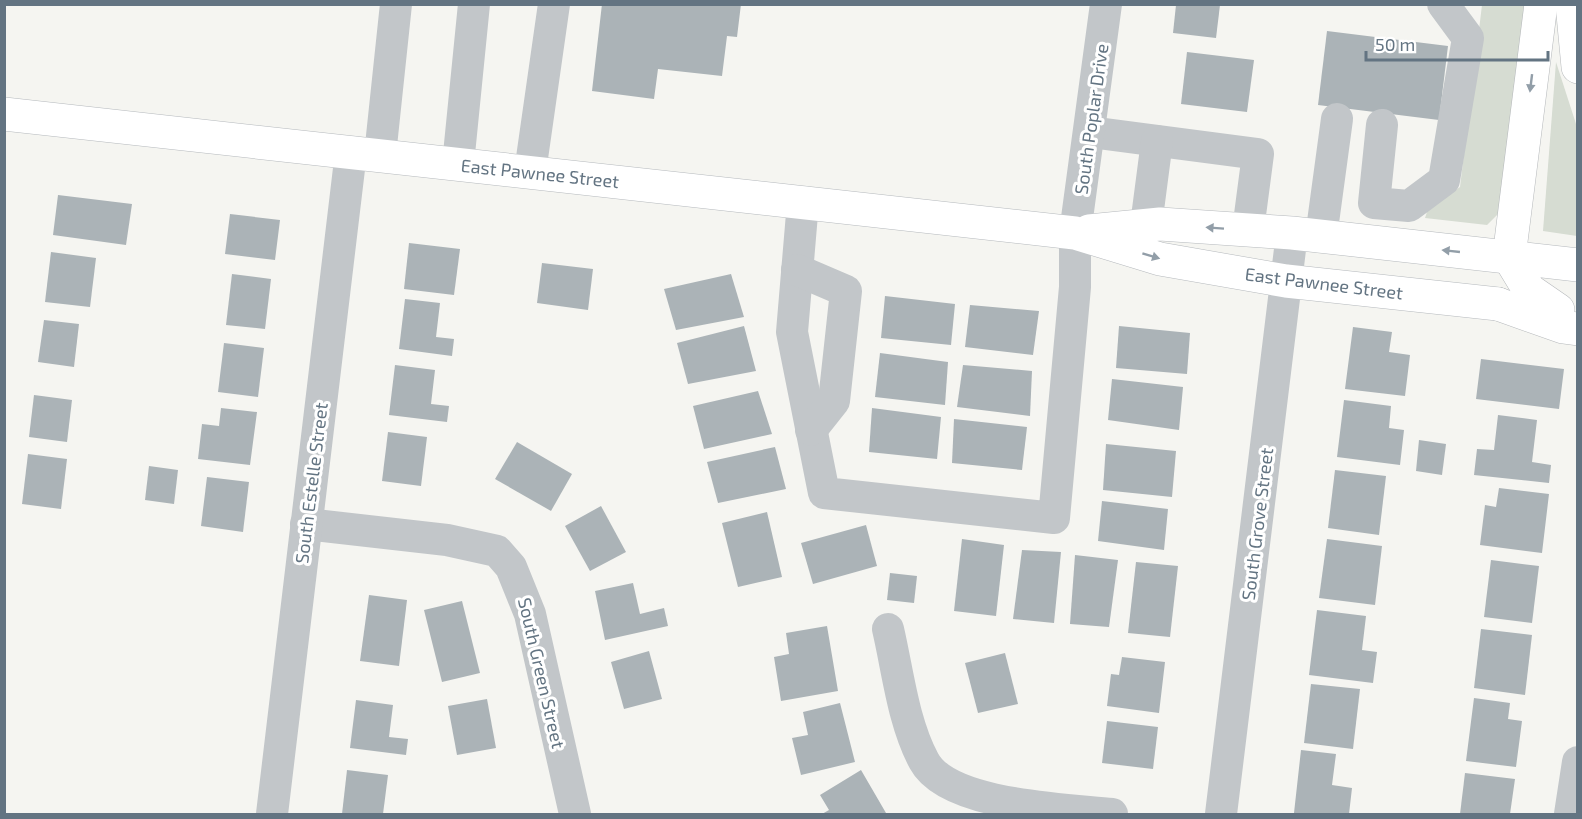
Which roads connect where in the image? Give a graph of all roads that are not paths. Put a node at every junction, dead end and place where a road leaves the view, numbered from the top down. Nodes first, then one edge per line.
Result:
1 (396, 4) edge
2 (474, 4) edge
3 (554, 4) edge
4 (1106, 4) edge
5 (1443, 4) edge
6 (1540, 4) edge
7 (1572, 4) edge
8 (1578, 67) edge
9 (4, 114) edge
10 (1337, 119) dead end
11 (1382, 125) dead end
12 (1090, 132) junction
13 (1157, 141) junction
14 (366, 154) junction
15 (458, 164) junction
16 (530, 172) junction
17 (803, 202) junction
18 (1395, 205) junction
19 (1146, 225) junction
20 (1248, 230) junction
21 (1075, 232) junction
22 (1306, 235) junction
23 (1390, 244) junction
24 (1509, 257) junction
25 (1578, 265) edge
26 (797, 270) junction
27 (1286, 281) junction
28 (1571, 317) edge
29 (811, 430) junction
30 (306, 524) junction
31 (888, 629) dead end
32 (1578, 762) edge
33 (272, 814) edge
34 (575, 814) edge
35 (1112, 814) edge
36 (1221, 814) edge
37 (1570, 814) edge

1 - 14 street, South Estelle Street
2 - 15 street
3 - 16 street
4 - 12 street, South Poplar Drive
5 - 18 street
6 -> 24 main road
7 - 8 main road
9 - 14 main road, East Pawnee Street
10 - 22 street, South Grove Street
11 - 18 street
12 - 13 street
12 - 21 street, South Poplar Drive
13 - 19 street
13 - 20 street
14 - 15 main road, East Pawnee Street
14 - 30 street, South Estelle Street
15 - 16 main road, East Pawnee Street
16 - 17 main road, East Pawnee Street
17 - 21 main road, East Pawnee Street
17 - 26 street
18 - 23 street
20 -> 19 main road, East Pawnee Street
19 - 21 main road, East Pawnee Street
20 - 22 main road, East Pawnee Street
21 -> 27 main road, East Pawnee Street
21 - 29 street, South Poplar Drive
22 - 23 main road, East Pawnee Street
22 - 27 street, South Grove Street
24 -> 23 main road, East Pawnee Street
24 - 25 main road, East Pawnee Street
24 - 28 main road
26 - 29 street
26 - 29 street
27 - 28 main road, East Pawnee Street
27 - 36 street, South Grove Street
30 - 33 street, South Estelle Street
30 - 34 street, South Green Street
31 - 35 street
32 - 37 street

